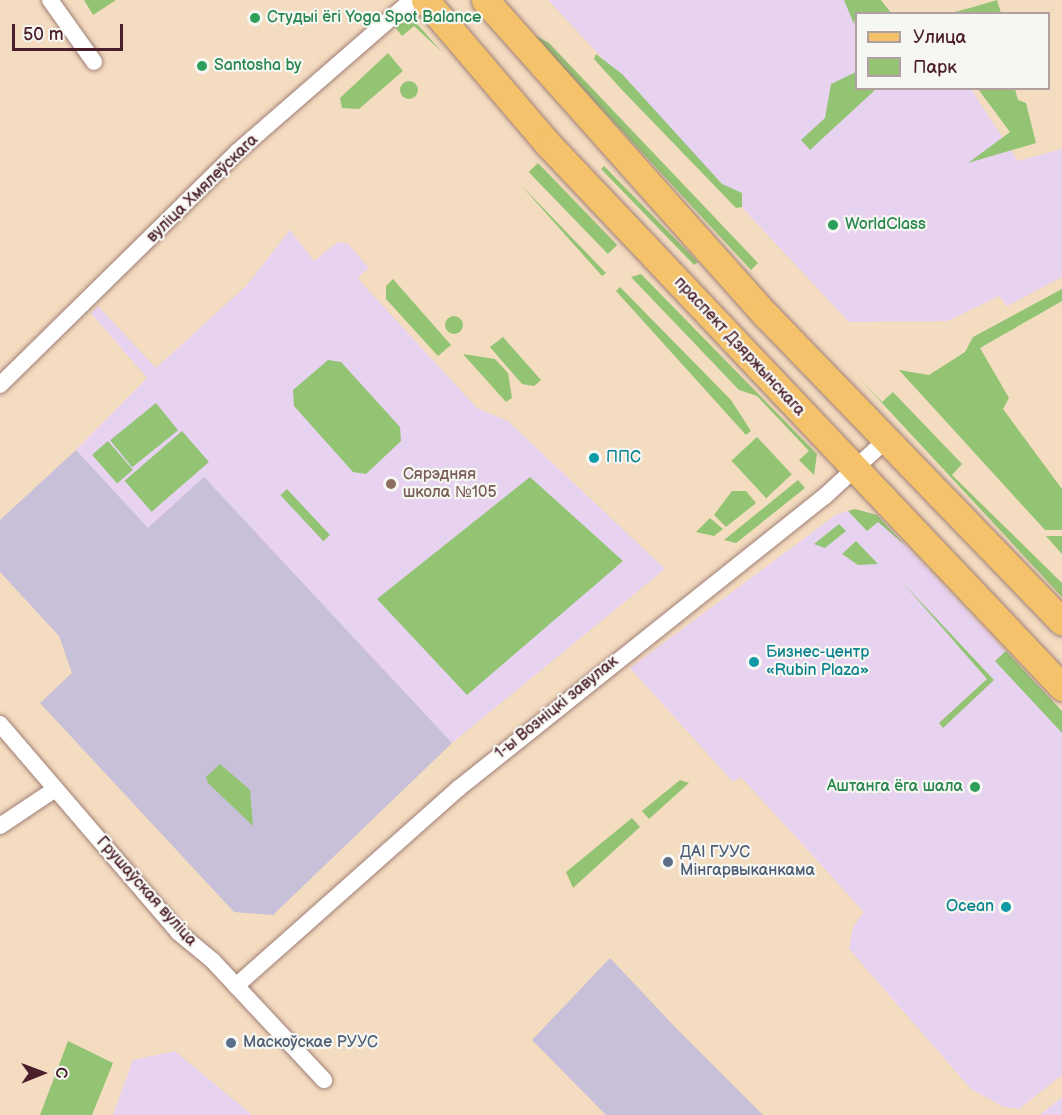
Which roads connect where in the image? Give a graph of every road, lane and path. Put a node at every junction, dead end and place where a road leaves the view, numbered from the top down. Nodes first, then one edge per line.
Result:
1 (50, 0) edge
2 (412, 0) edge
3 (425, 0) edge
4 (484, 0) edge
5 (94, 62) dead end
6 (0, 385) edge
7 (886, 440) junction
8 (856, 470) junction
9 (1062, 622) edge
10 (1062, 687) edge
11 (0, 724) edge
12 (54, 790) junction
13 (0, 826) edge
14 (236, 986) junction
15 (324, 1080) dead end

1 - 5 street
2 - 6 street, вуліца Хмялеўскага
3 - 8 main road, праспект Дзяржынскага
4 - 7 main road
7 - 8 street, 1-ы Возніцкі завулак
7 - 9 main road
8 - 10 main road, праспект Дзяржынскага
8 - 14 street, 1-ы Возніцкі завулак
11 - 12 street, Грушаўская вуліца
12 - 13 street
12 - 14 street, Грушаўская вуліца
14 - 15 street, Грушаўская вуліца

